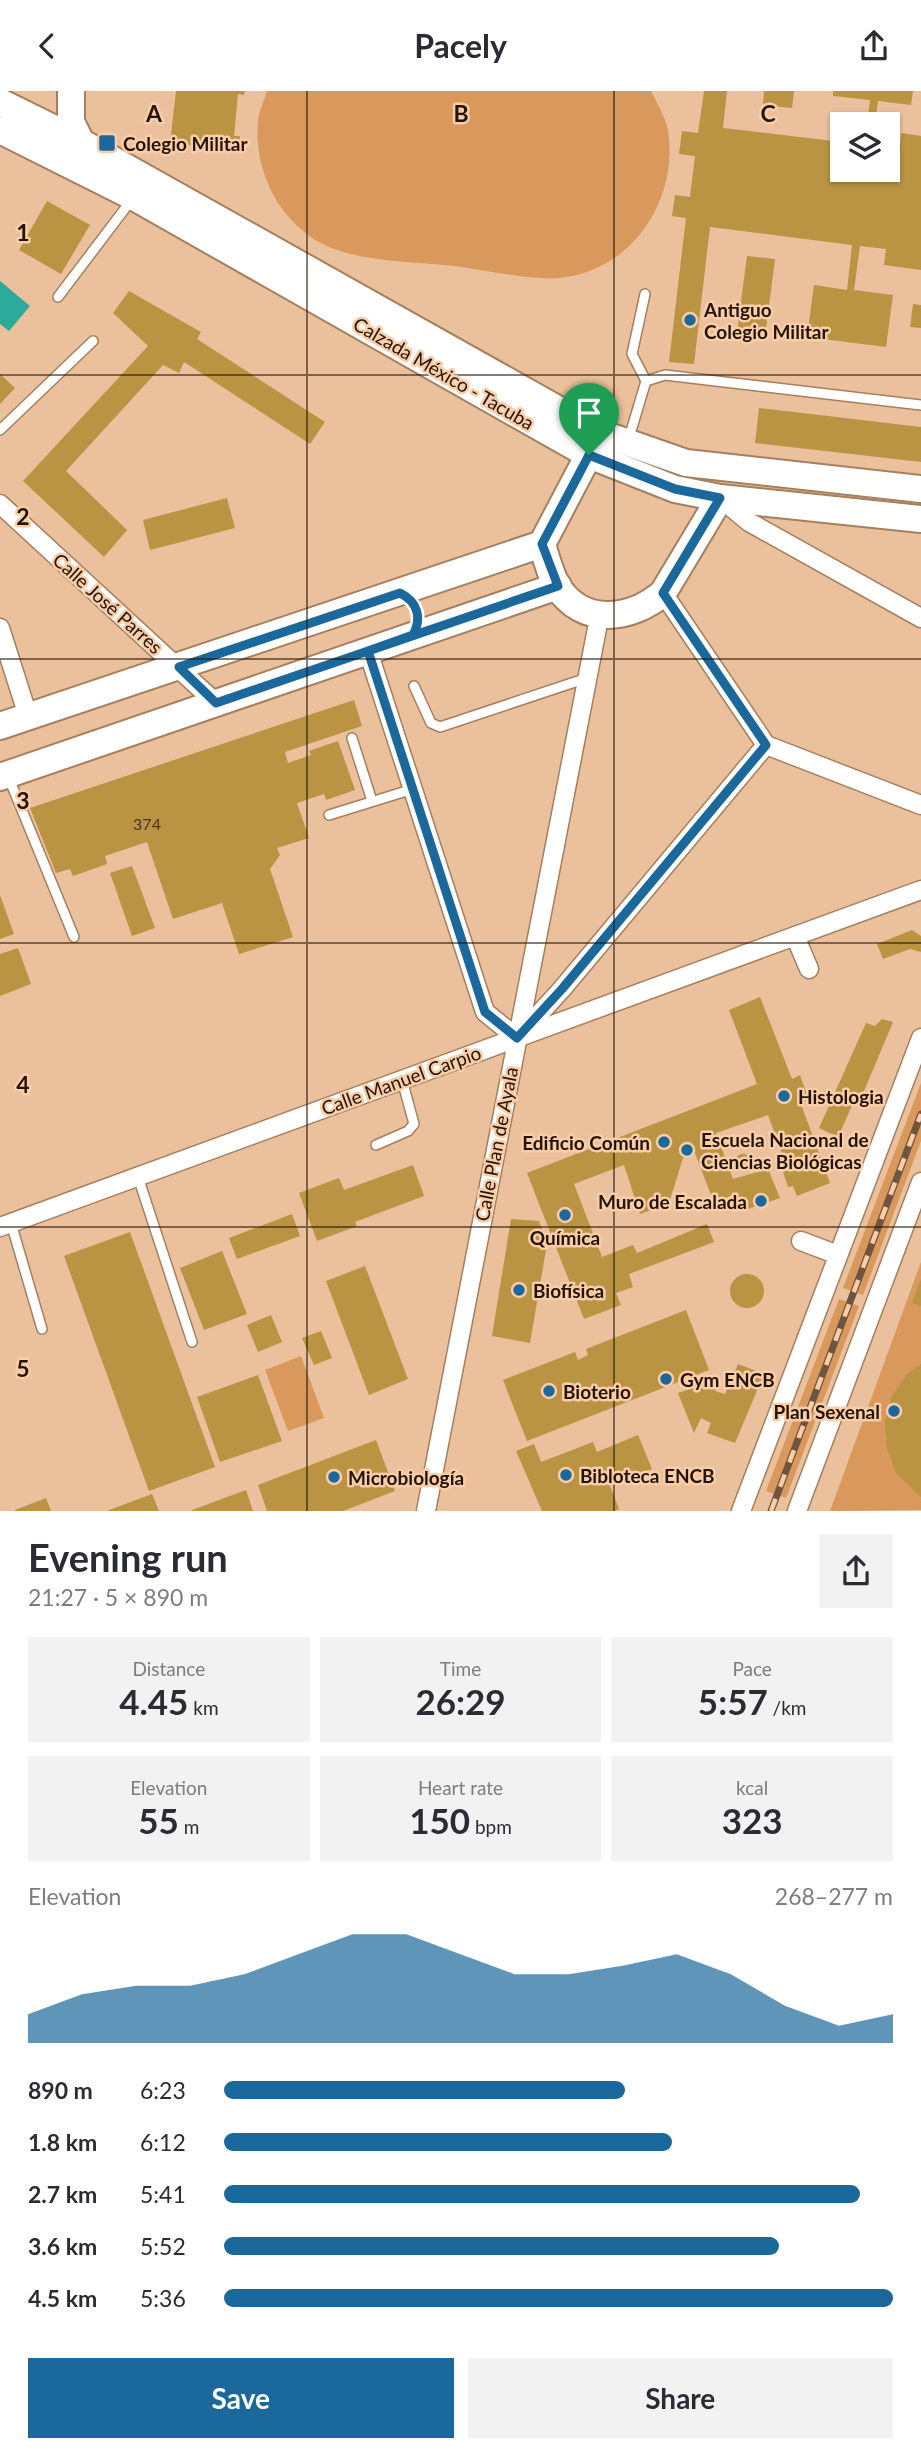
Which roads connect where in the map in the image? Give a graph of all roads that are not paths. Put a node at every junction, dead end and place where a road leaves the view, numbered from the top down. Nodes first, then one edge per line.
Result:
1 (11, 91) edge
2 (71, 91) edge
3 (0, 99) edge
4 (0, 130) edge
5 (81, 142) junction
6 (134, 197) junction
7 (645, 294) dead end
8 (58, 297) dead end
9 (93, 341) dead end
10 (646, 381) junction
11 (921, 405) edge
12 (0, 430) edge
13 (627, 443) junction
14 (595, 444) junction
15 (921, 489) edge
16 (720, 498) junction
17 (0, 504) edge
18 (921, 519) edge
19 (542, 544) junction
20 (558, 586) junction
21 (400, 593) junction
22 (663, 593) junction
23 (600, 613) junction
24 (921, 618) edge
25 (0, 628) edge
26 (413, 635) junction
27 (368, 651) junction
28 (179, 667) junction
29 (587, 678) junction
30 (414, 686) dead end
31 (216, 703) junction
32 (27, 716) junction
33 (0, 726) edge
34 (352, 738) dead end
35 (766, 745) junction
36 (4, 776) edge
37 (413, 789) junction
38 (372, 801) junction
39 (921, 805) edge
40 (329, 815) dead end
41 (921, 891) edge
42 (795, 936) junction
43 (74, 937) dead end
44 (809, 969) dead end
45 (517, 1038) junction
46 (921, 1038) edge
47 (402, 1080) junction
48 (376, 1145) dead end
49 (138, 1177) junction
50 (921, 1182) edge
51 (5, 1225) edge
52 (801, 1241) dead end
53 (838, 1255) junction
54 (42, 1329) dead end
55 (192, 1342) dead end
56 (426, 1510) edge
57 (741, 1510) edge
58 (797, 1510) edge

1 - 3 main road
2 - 5 main road
3 - 5 main road, Calzada México - Tacuba
4 - 6 main road, Calzada México - Tacuba
5 - 14 main road, Calzada México - Tacuba
6 - 8 lane
6 - 14 main road, Calzada México - Tacuba
7 - 10 lane
9 - 12 lane
10 - 11 lane
10 - 13 lane
13 - 14 main road, Calzada México - Tacuba
13 - 15 main road, Calzada México - Tacuba
14 - 16 main road, Calzada México - Tacuba
14 - 19 main road
16 - 18 main road, Calzada México - Tacuba
16 - 22 main road
16 - 24 street
17 - 28 street, Calle José Parres
19 - 20 main road
19 - 21 main road
20 - 23 main road
20 - 26 main road
21 - 26 main road
21 - 28 main road
22 - 23 main road
22 - 35 street
23 - 29 street, Calle Plan de Ayala
25 - 32 street
26 - 27 main road
27 - 31 main road
27 - 37 street
28 - 31 street, Calle José Parres
28 - 32 main road
29 - 30 lane
29 - 45 street, Calle Plan de Ayala
31 - 36 main road
32 - 33 main road
34 - 38 lane
35 - 39 street
35 - 45 street
36 - 43 lane
37 - 38 lane
37 - 45 street
38 - 40 lane
41 - 42 street, Calle Manuel Carpio
42 - 44 street
42 - 45 street, Calle Manuel Carpio
45 - 47 street, Calle Manuel Carpio
45 - 56 street, Calle Plan de Ayala
46 - 53 street
47 - 48 lane
47 - 49 street, Calle Manuel Carpio
49 - 51 street, Calle Manuel Carpio
49 - 55 lane
50 - 58 street
51 - 54 lane
52 - 53 street
53 - 57 street

